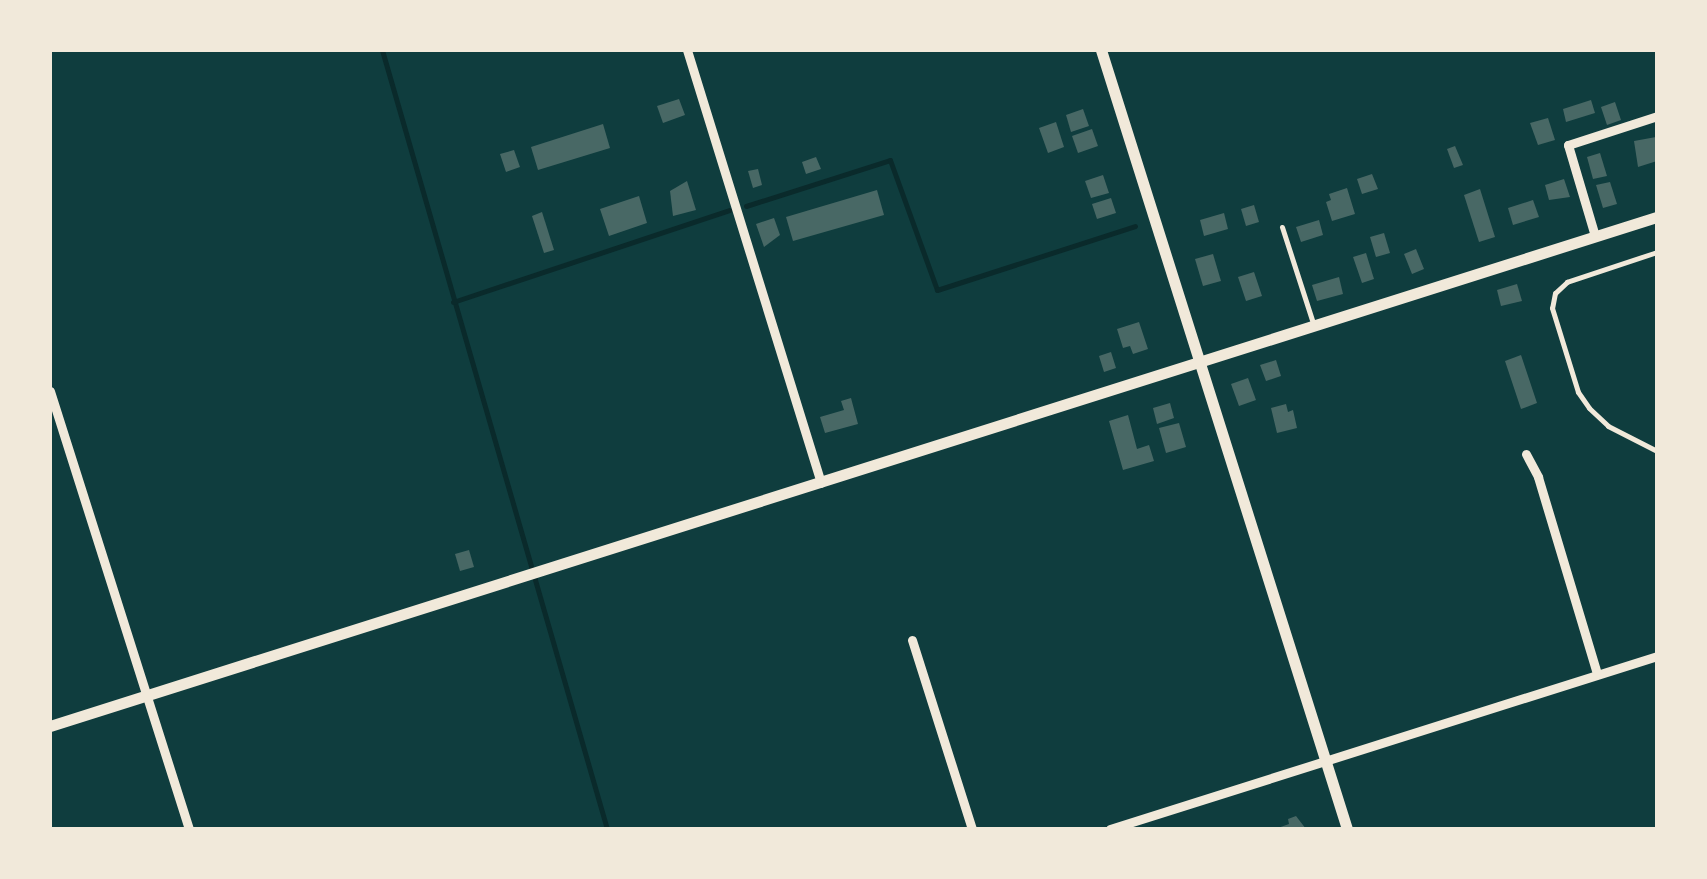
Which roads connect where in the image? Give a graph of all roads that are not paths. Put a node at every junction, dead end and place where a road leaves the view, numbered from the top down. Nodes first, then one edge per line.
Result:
1 (686, 50) edge
2 (1101, 50) edge
3 (1657, 116) edge
4 (1657, 216) edge
5 (1282, 227) dead end
6 (1595, 236) junction
7 (1657, 252) edge
8 (1314, 326) junction
9 (1199, 362) junction
10 (50, 392) edge
11 (1657, 451) edge
12 (1526, 454) dead end
13 (822, 483) junction
14 (912, 640) dead end
15 (1657, 656) edge
16 (1597, 674) junction
17 (146, 694) junction
18 (50, 726) edge
19 (1326, 762) junction
20 (189, 829) edge
21 (972, 829) edge
22 (1110, 829) edge
23 (1348, 829) edge

1 - 13 street
2 - 9 street
3 - 6 street
4 - 6 street
5 - 8 lane
6 - 8 street
7 - 11 lane
8 - 9 street
9 - 13 street
9 - 19 street
10 - 17 street
12 - 16 street
13 - 17 street
14 - 21 street
15 - 16 street
16 - 19 street
17 - 18 street
17 - 20 street
19 - 22 street
19 - 23 street

